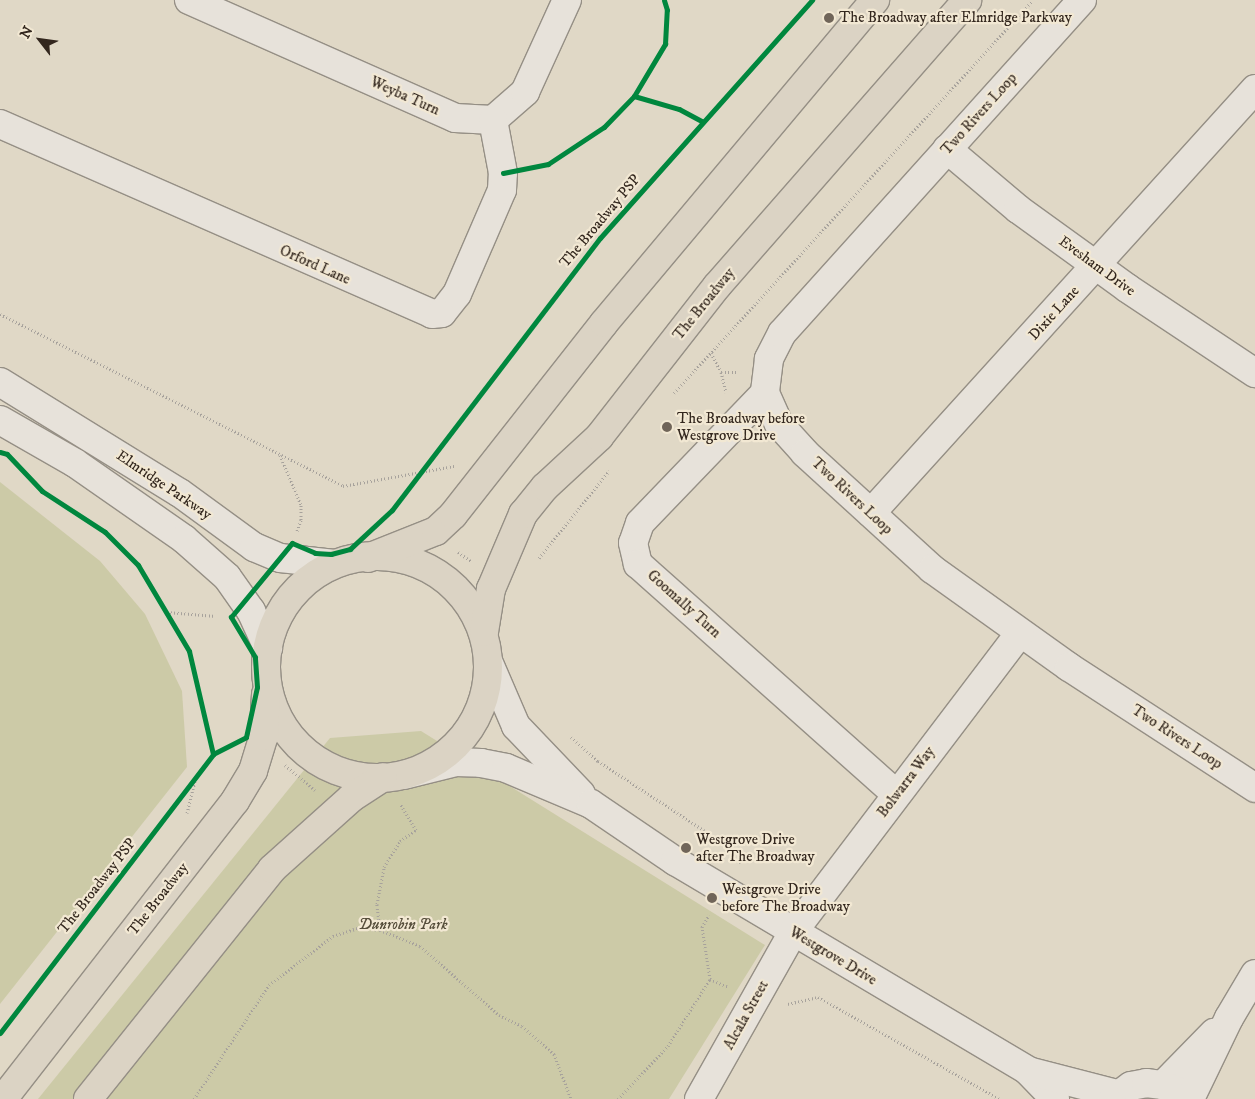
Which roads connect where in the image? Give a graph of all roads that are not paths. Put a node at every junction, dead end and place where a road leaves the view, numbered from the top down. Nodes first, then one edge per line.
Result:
1 (189, 0) edge
2 (568, 0) edge
3 (875, 0) edge
4 (967, 0) edge
5 (1082, 0) edge
6 (1255, 89) edge
7 (493, 120) junction
8 (0, 124) edge
9 (947, 149) junction
10 (1096, 266) junction
11 (1255, 373) edge
12 (0, 382) edge
13 (766, 393) junction
14 (0, 420) edge
15 (871, 513) junction
16 (368, 558) junction
17 (335, 564) junction
18 (484, 632) junction
19 (1020, 633) junction
20 (268, 648) junction
21 (488, 660) junction
22 (267, 679) junction
23 (395, 783) junction
24 (1255, 788) edge
25 (896, 794) junction
26 (591, 804) junction
27 (793, 932) junction
28 (1255, 974) edge
29 (1229, 1018) junction
30 (1028, 1071) junction
31 (1162, 1085) junction
32 (1115, 1096) edge
33 (3, 1099) edge
34 (88, 1099) edge
35 (699, 1099) edge
36 (1055, 1099) edge
37 (1189, 1099) edge

1 - 7 street, Weyba Turn
2 - 7 street
3 - 16 main road
4 - 18 main road, The Broadway
5 - 9 street, Two Rivers Loop
6 - 10 street, Dixie Lane
7 - 8 street, Orford Lane
9 - 10 street, Evesham Drive
9 - 13 street, Two Rivers Loop
10 - 11 street, Evesham Drive
10 - 15 street, Dixie Lane
12 - 17 street, Elmridge Parkway
13 - 15 street, Two Rivers Loop
13 - 25 street, Goomally Turn
14 - 20 street
15 - 19 street, Two Rivers Loop
16 - 17 main road
16 - 18 main road
17 - 20 main road
18 - 21 main road
19 - 24 street, Two Rivers Loop
19 - 25 street, Bolwarra Way
20 - 22 main road
21 - 23 main road
21 - 26 street, Westgrove Drive
22 - 23 main road
22 - 33 main road, The Broadway
23 - 26 street, Westgrove Drive
23 - 34 main road
25 - 27 street, Bolwarra Way
26 - 27 street, Westgrove Drive
27 - 30 street, Westgrove Drive
27 - 35 street, Alcala Street
28 - 29 street
29 - 31 street
29 - 37 street
30 - 32 street, Westgrove Drive
30 - 36 street, Westgrove Drive
31 - 32 street
31 - 37 street

